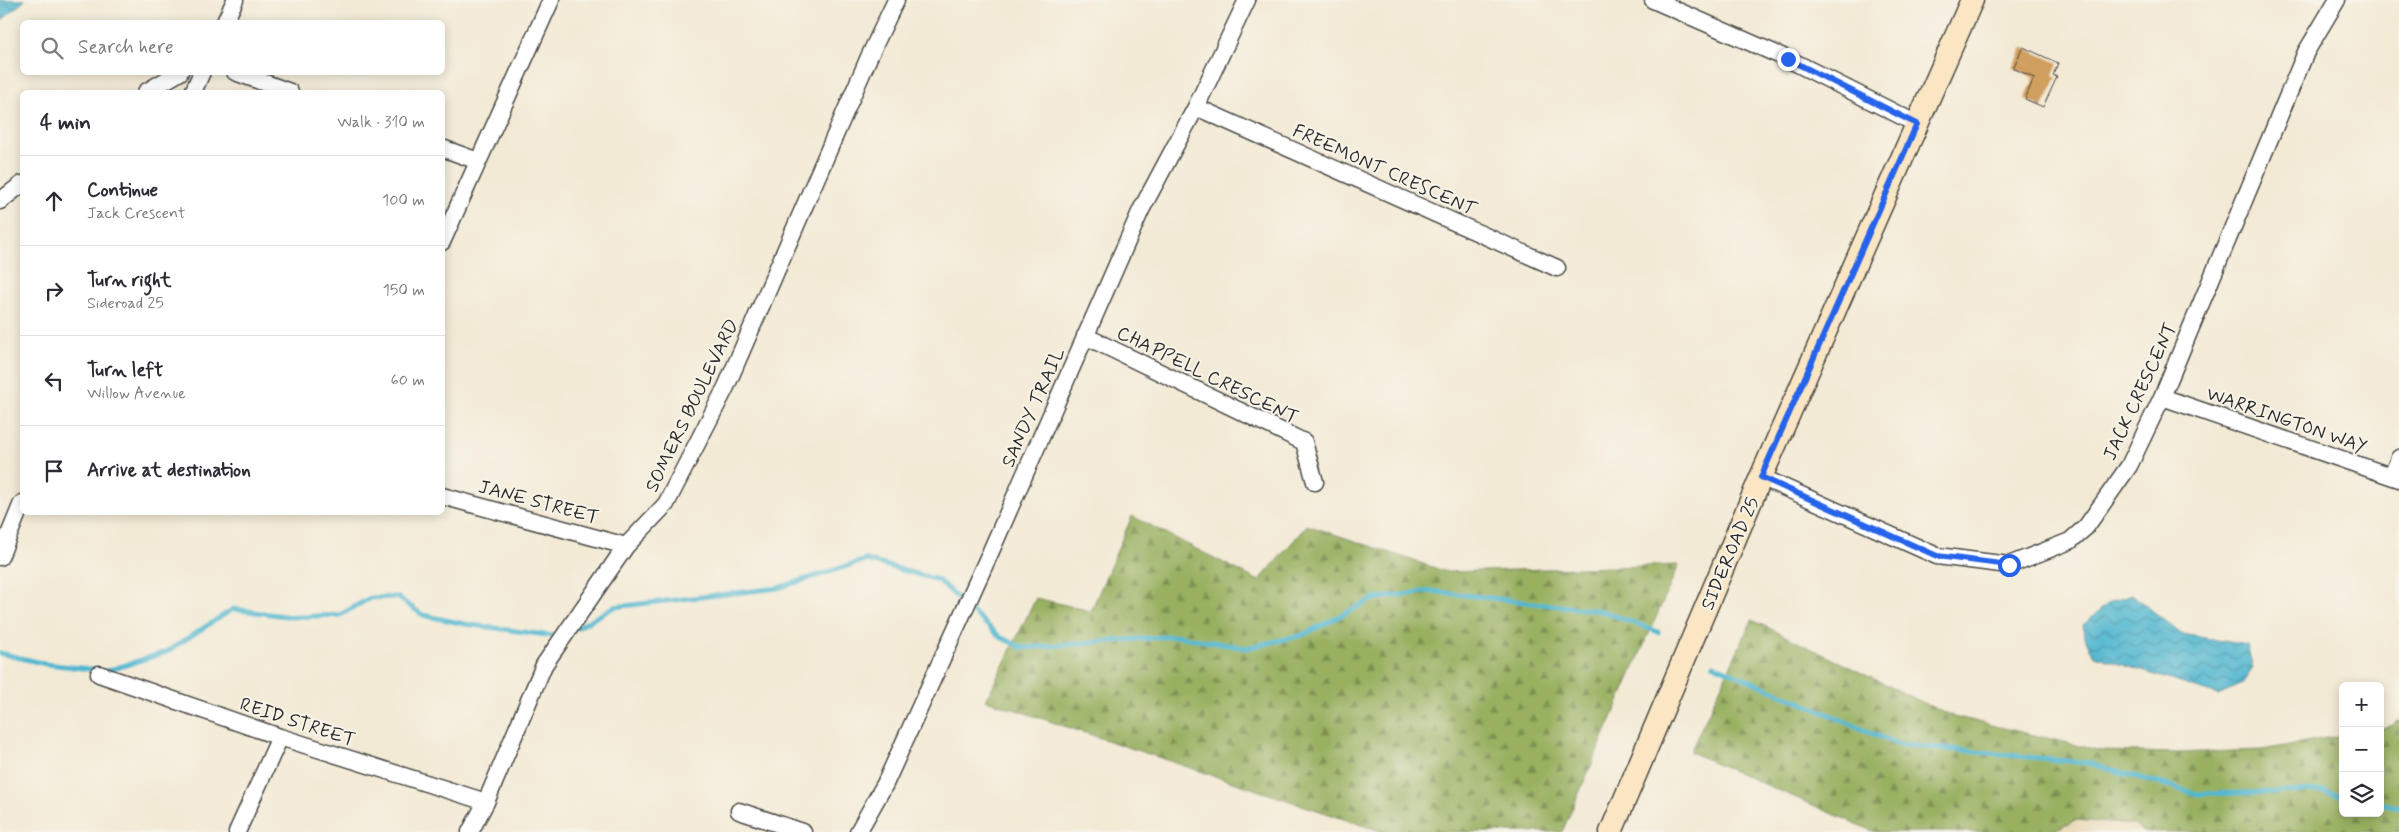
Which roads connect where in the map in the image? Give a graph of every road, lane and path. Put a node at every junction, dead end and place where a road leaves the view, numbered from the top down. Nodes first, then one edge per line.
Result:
1 (235, 0) edge
2 (551, 0) edge
3 (896, 0) edge
4 (1248, 0) edge
5 (1653, 0) edge
6 (1972, 0) edge
7 (2337, 0) edge
8 (226, 20) edge
9 (175, 75) edge
10 (201, 75) edge
11 (242, 75) edge
12 (149, 90) edge
13 (194, 90) edge
14 (284, 90) edge
15 (1196, 107) junction
16 (1917, 124) junction
17 (445, 149) edge
18 (478, 161) junction
19 (20, 186) edge
20 (0, 201) edge
21 (445, 235) edge
22 (1557, 268) dead end
23 (1085, 336) junction
24 (2162, 397) junction
25 (2399, 458) edge
26 (1761, 477) junction
27 (2395, 477) edge
28 (1315, 482) dead end
29 (445, 497) edge
30 (20, 508) edge
31 (626, 546) junction
32 (0, 557) edge
33 (99, 674) dead end
34 (280, 737) junction
35 (486, 802) junction
36 (739, 811) dead end
37 (237, 832) edge
38 (470, 832) edge
39 (803, 832) edge
40 (858, 832) edge
41 (1611, 832) edge

1 - 8 street
2 - 18 street
3 - 31 street, SOMERS BOULEVARD
4 - 15 street, SANDY TRAIL
5 - 16 street
6 - 16 main road, SIDEROAD 25
7 - 24 street, JACK CRESCENT
9 - 12 street
10 - 13 street
11 - 14 street
15 - 22 street, FREEMONT CRESCENT
15 - 23 street, SANDY TRAIL
16 - 26 main road, SIDEROAD 25
17 - 18 street
18 - 21 street
19 - 20 street
23 - 28 street, CHAPPELL CRESCENT
23 - 40 street, SANDY TRAIL
24 - 26 street, JACK CRESCENT
24 - 27 street, WARRINGTON WAY
25 - 27 street
26 - 41 main road, SIDEROAD 25
29 - 31 street, JANE STREET
30 - 32 street
31 - 35 street, SOMERS BOULEVARD
33 - 34 street, REID STREET
34 - 35 street, REID STREET
34 - 37 street
35 - 38 street, SOMERS BOULEVARD
36 - 39 street

